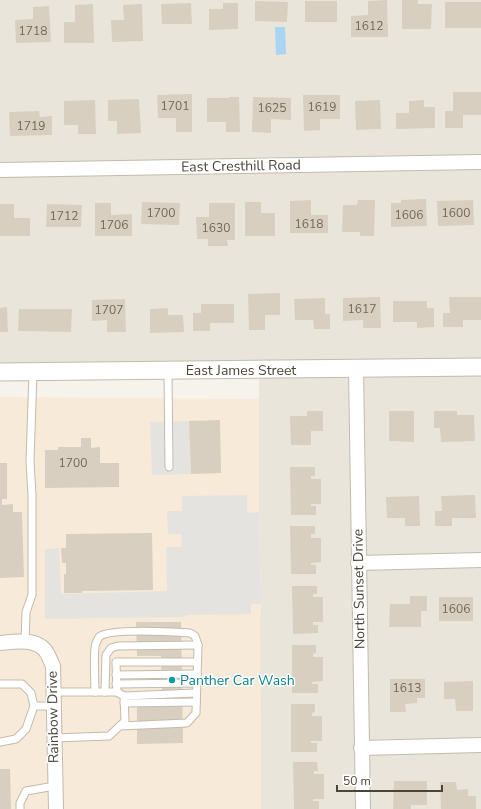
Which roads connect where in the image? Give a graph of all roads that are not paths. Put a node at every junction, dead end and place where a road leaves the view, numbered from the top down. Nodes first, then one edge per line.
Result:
1 (481, 162) edge
2 (0, 170) edge
3 (481, 367) edge
4 (356, 369) junction
5 (168, 370) junction
6 (0, 372) edge
7 (33, 372) junction
8 (169, 467) dead end
9 (481, 560) edge
10 (358, 563) junction
11 (25, 642) junction
12 (0, 643) edge
13 (198, 645) junction
14 (197, 662) junction
15 (197, 674) junction
16 (116, 675) junction
17 (196, 683) junction
18 (0, 684) edge
19 (117, 688) junction
20 (96, 692) junction
21 (105, 692) junction
22 (196, 693) junction
23 (54, 698) junction
24 (124, 699) junction
25 (196, 702) junction
26 (34, 706) junction
27 (120, 726) junction
28 (54, 738) junction
29 (0, 742) edge
30 (481, 745) edge
31 (361, 748) junction
32 (55, 786) junction
33 (20, 809) edge
34 (56, 809) edge
35 (363, 809) edge

1 - 2 street, East Cresthill Road
3 - 4 street, East James Street
4 - 5 street, East James Street
4 - 10 street, North Sunset Drive
5 - 7 street, East James Street
5 - 8 lane
6 - 7 street, East James Street
7 - 11 lane
9 - 10 street
10 - 31 street, North Sunset Drive
11 - 12 street, Rainbow Drive
11 - 23 street, Rainbow Drive
13 - 14 lane
13 - 20 lane
13 - 21 lane
14 - 15 lane
14 - 16 lane
15 - 16 lane
15 - 17 lane
16 - 19 lane
17 - 19 lane
17 - 22 lane
18 - 26 lane
19 - 21 lane
19 - 24 lane
20 - 21 lane
20 - 23 lane
22 - 24 lane
22 - 25 lane
23 - 26 lane
23 - 28 street, Rainbow Drive
24 - 25 lane
24 - 27 lane
25 - 27 lane
26 - 29 lane
27 - 28 lane
28 - 32 street, Rainbow Drive
30 - 31 street
31 - 35 street, North Sunset Drive
32 - 33 lane
32 - 34 street, Rainbow Drive

